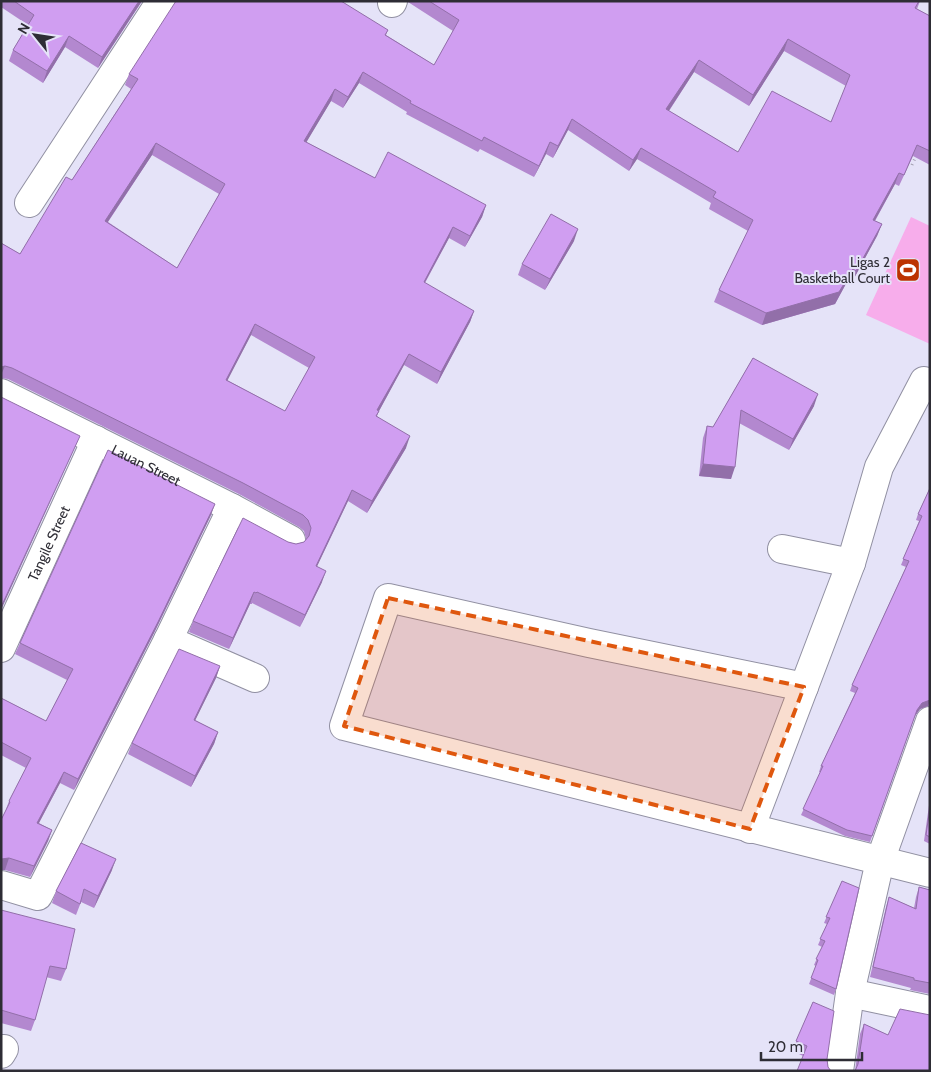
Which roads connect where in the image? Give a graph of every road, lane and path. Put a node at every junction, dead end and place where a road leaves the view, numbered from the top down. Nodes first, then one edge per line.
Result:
1 (162, 1) edge
2 (919, 150) edge
3 (912, 165) edge
4 (29, 203) dead end
5 (930, 383) edge
6 (1, 393) edge
7 (96, 440) junction
8 (232, 508) junction
9 (291, 540) dead end
10 (782, 549) dead end
11 (851, 563) junction
12 (168, 640) junction
13 (1, 648) edge
14 (255, 678) dead end
15 (804, 687) junction
16 (930, 721) edge
17 (750, 829) junction
18 (880, 861) junction
19 (930, 873) edge
20 (1, 885) edge
21 (850, 993) junction
22 (930, 1010) edge
23 (1, 1048) edge
24 (1, 1054) edge
25 (840, 1071) edge

1 - 4 street
2 - 3 path
5 - 11 street
6 - 7 street, Lauan Street
7 - 8 street, Lauan Street
7 - 13 street, Tangile Street
8 - 9 street, Lauan Street
8 - 12 street
10 - 11 street
11 - 15 street
12 - 14 street
12 - 20 street
15 - 17 street
15 - 17 street
16 - 18 street
17 - 18 street
18 - 19 street
18 - 21 street
21 - 22 street
21 - 25 street
23 - 24 street

